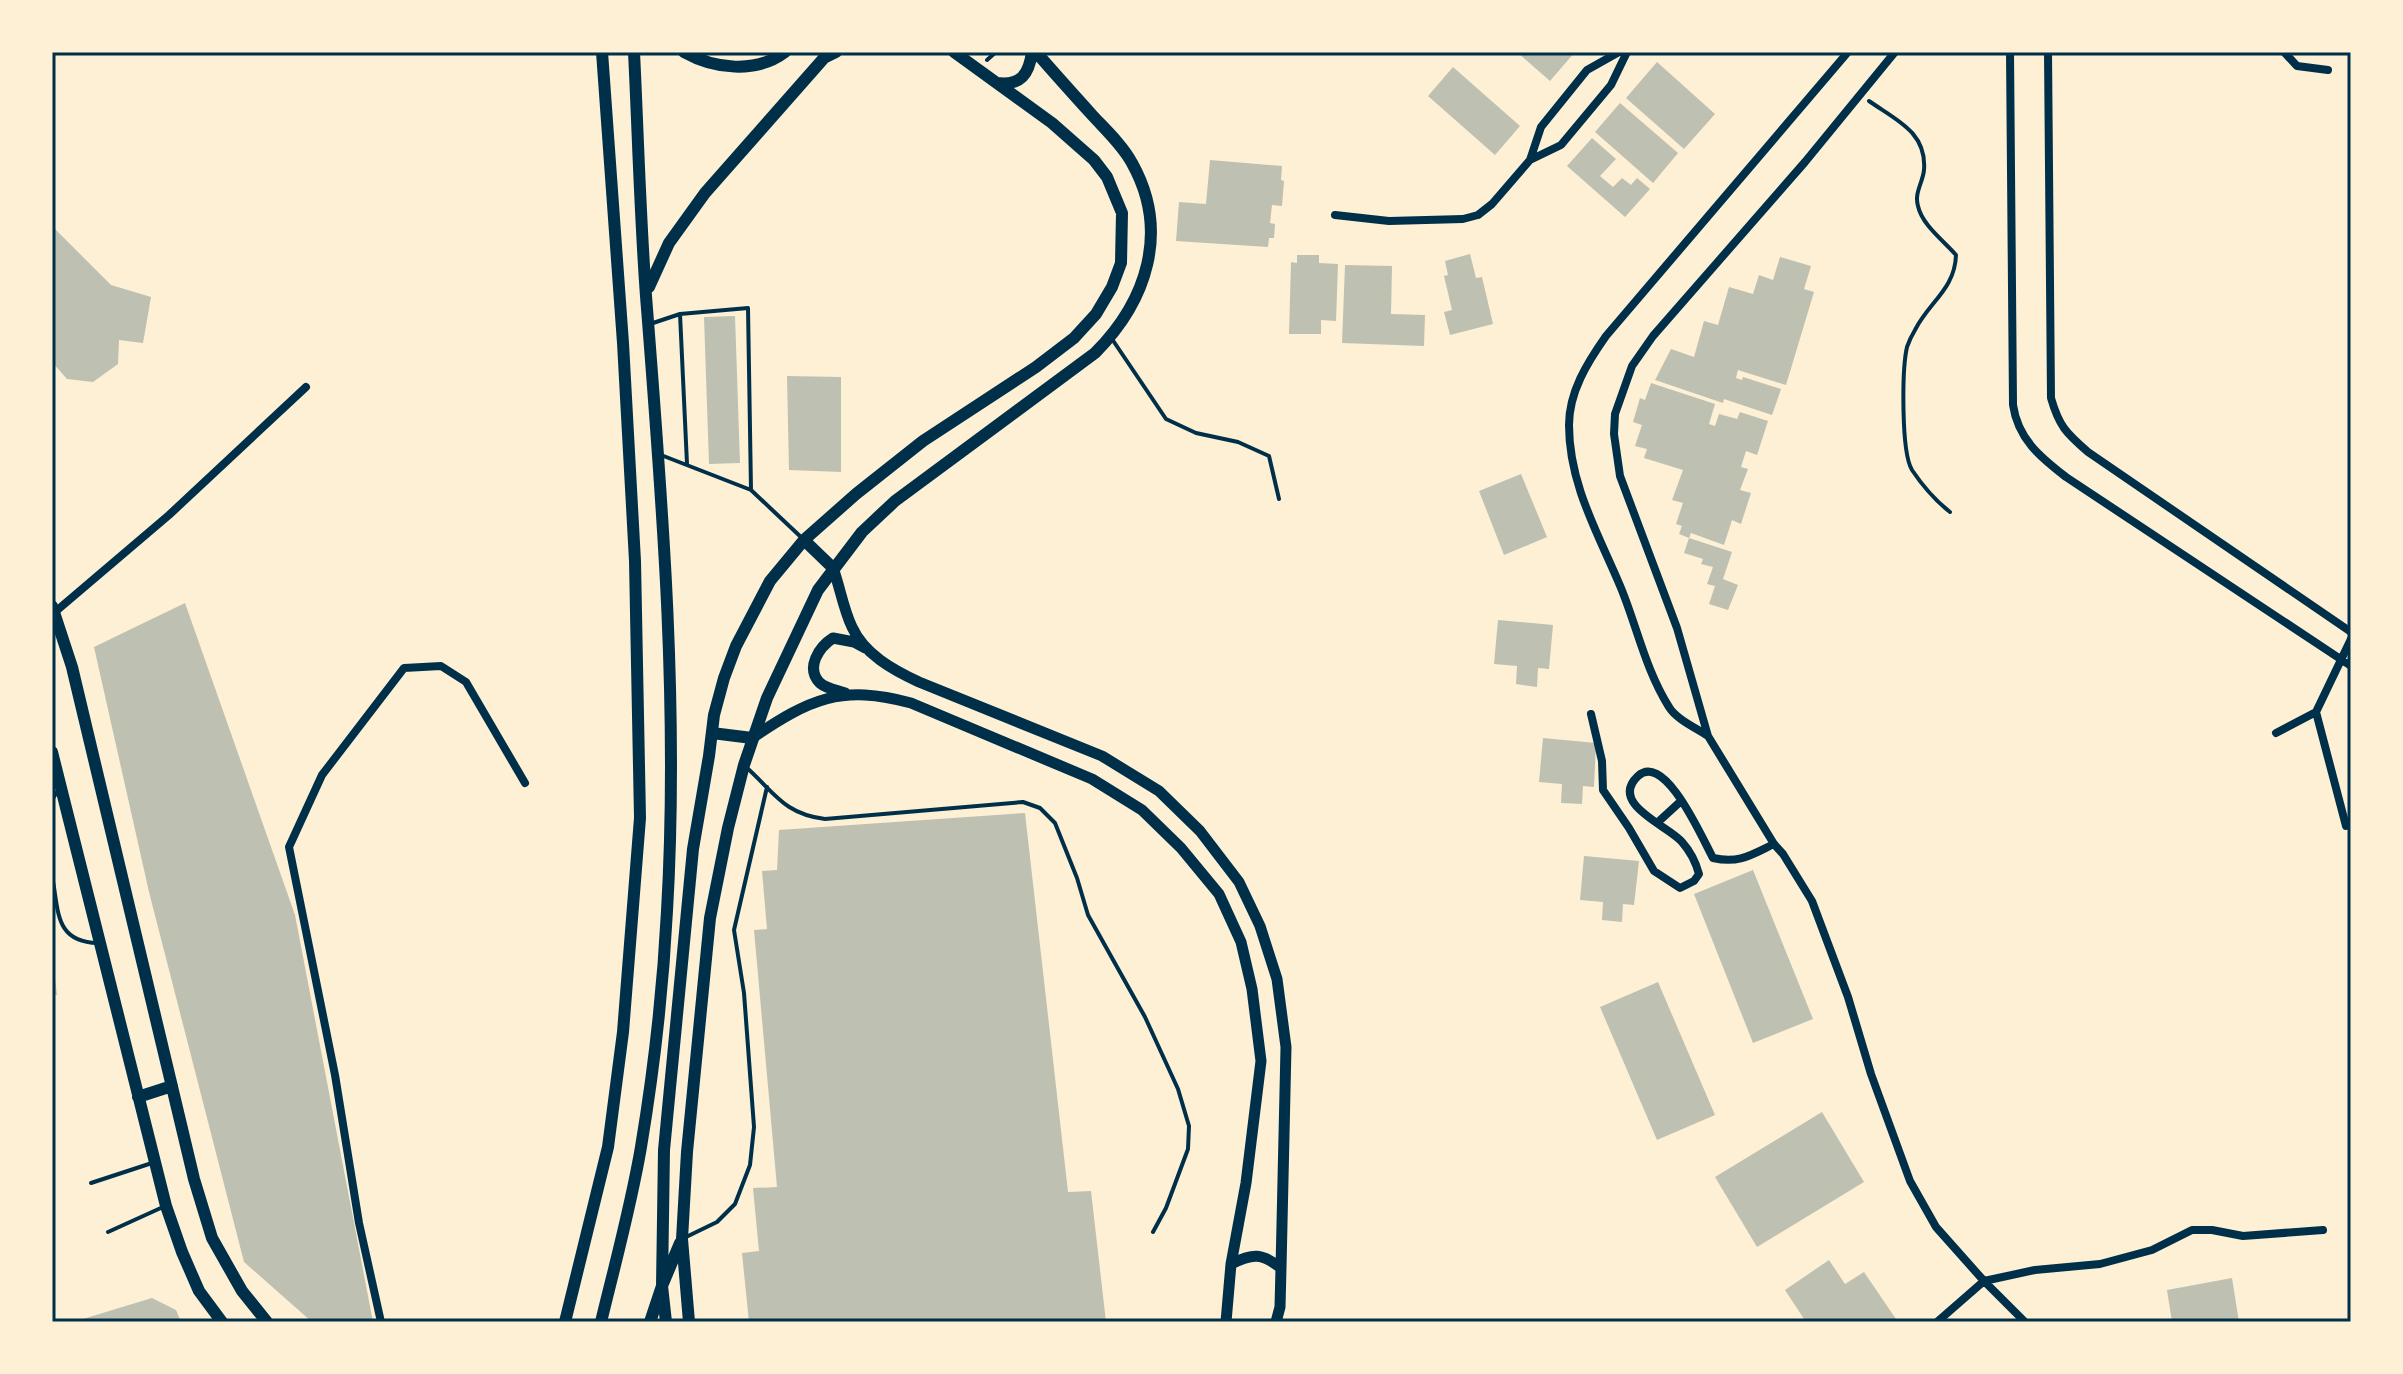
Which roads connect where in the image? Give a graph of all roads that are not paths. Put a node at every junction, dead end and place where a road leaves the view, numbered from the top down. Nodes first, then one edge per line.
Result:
1 (602, 52) edge
2 (634, 52) edge
3 (684, 52) edge
4 (785, 52) edge
5 (836, 52) edge
6 (1034, 52) edge
7 (1619, 52) edge
8 (1627, 52) edge
9 (1848, 52) edge
10 (1895, 52) edge
11 (2010, 52) edge
12 (2048, 52) edge
13 (2284, 52) edge
14 (953, 53) edge
15 (2328, 70) dead end
16 (997, 83) junction
17 (1530, 160) junction
18 (1335, 215) dead end
19 (646, 294) junction
20 (680, 314) junction
21 (649, 324) junction
22 (1111, 337) junction
23 (306, 387) dead end
24 (659, 454) junction
25 (687, 464) junction
26 (751, 490) junction
27 (1279, 499) dead end
28 (804, 540) junction
29 (833, 568) junction
30 (53, 609) edge
31 (2351, 632) edge
32 (2351, 639) edge
33 (869, 650) junction
34 (2342, 659) junction
35 (2351, 666) edge
36 (857, 694) junction
37 (2316, 712) junction
38 (1591, 714) dead end
39 (712, 733) junction
40 (2276, 733) dead end
41 (1708, 736) junction
42 (752, 738) junction
43 (52, 752) edge
44 (744, 765) junction
45 (525, 783) dead end
46 (768, 786) junction
47 (61, 788) junction
48 (52, 800) edge
49 (1681, 801) junction
50 (1657, 823) junction
51 (2346, 826) dead end
52 (1774, 844) junction
53 (52, 876) edge
54 (100, 943) junction
55 (172, 1086) junction
56 (138, 1097) junction
57 (155, 1162) junction
58 (91, 1183) dead end
59 (166, 1206) junction
60 (2323, 1230) dead end
61 (108, 1232) dead end
62 (1153, 1232) dead end
63 (682, 1239) junction
64 (1231, 1264) junction
65 (1281, 1268) junction
66 (1984, 1281) junction
67 (662, 1286) junction
68 (665, 1320) edge
69 (222, 1322) edge
70 (267, 1322) edge
71 (381, 1322) edge
72 (565, 1322) edge
73 (601, 1322) edge
74 (650, 1322) edge
75 (689, 1322) edge
76 (1226, 1322) edge
77 (1276, 1322) edge
78 (1937, 1322) edge
79 (2025, 1322) edge

1 - 72 main road
2 - 19 main road
3 - 4 main road
5 - 19 main road
6 - 16 main road
6 - 22 main road
7 - 17 street
8 - 17 street
9 - 41 street
10 - 41 street
11 - 34 street
12 - 31 street
13 - 15 street
14 - 16 main road
16 - 28 main road
17 - 18 street
19 - 21 main road
20 - 21 lane
20 - 25 lane
20 - 26 lane
21 - 24 main road
22 - 27 lane
22 - 29 main road
23 - 30 street
24 - 25 lane
24 - 73 main road
25 - 26 lane
26 - 28 lane
28 - 29 main road
28 - 39 main road
29 - 33 street
29 - 42 main road
30 - 55 main road
32 - 34 street
33 - 36 street
33 - 65 street
34 - 35 street
34 - 37 street
36 - 42 street
36 - 64 street
37 - 40 street
37 - 51 street
38 - 50 street
39 - 42 main road
39 - 67 main road
41 - 52 street
42 - 44 main road
43 - 47 main road
44 - 46 lane
44 - 63 main road
45 - 71 street
46 - 62 lane
46 - 63 lane
47 - 48 lane
47 - 54 main road
49 - 50 street
49 - 50 street
49 - 52 street
52 - 66 street
53 - 54 lane
54 - 56 main road
55 - 56 main road
55 - 70 main road
56 - 57 main road
57 - 58 lane
57 - 59 main road
59 - 61 lane
59 - 69 main road
60 - 66 street
63 - 67 main road
63 - 75 main road
64 - 65 street
64 - 76 street
65 - 77 street
66 - 78 street
66 - 79 street
67 - 68 main road
67 - 74 main road

